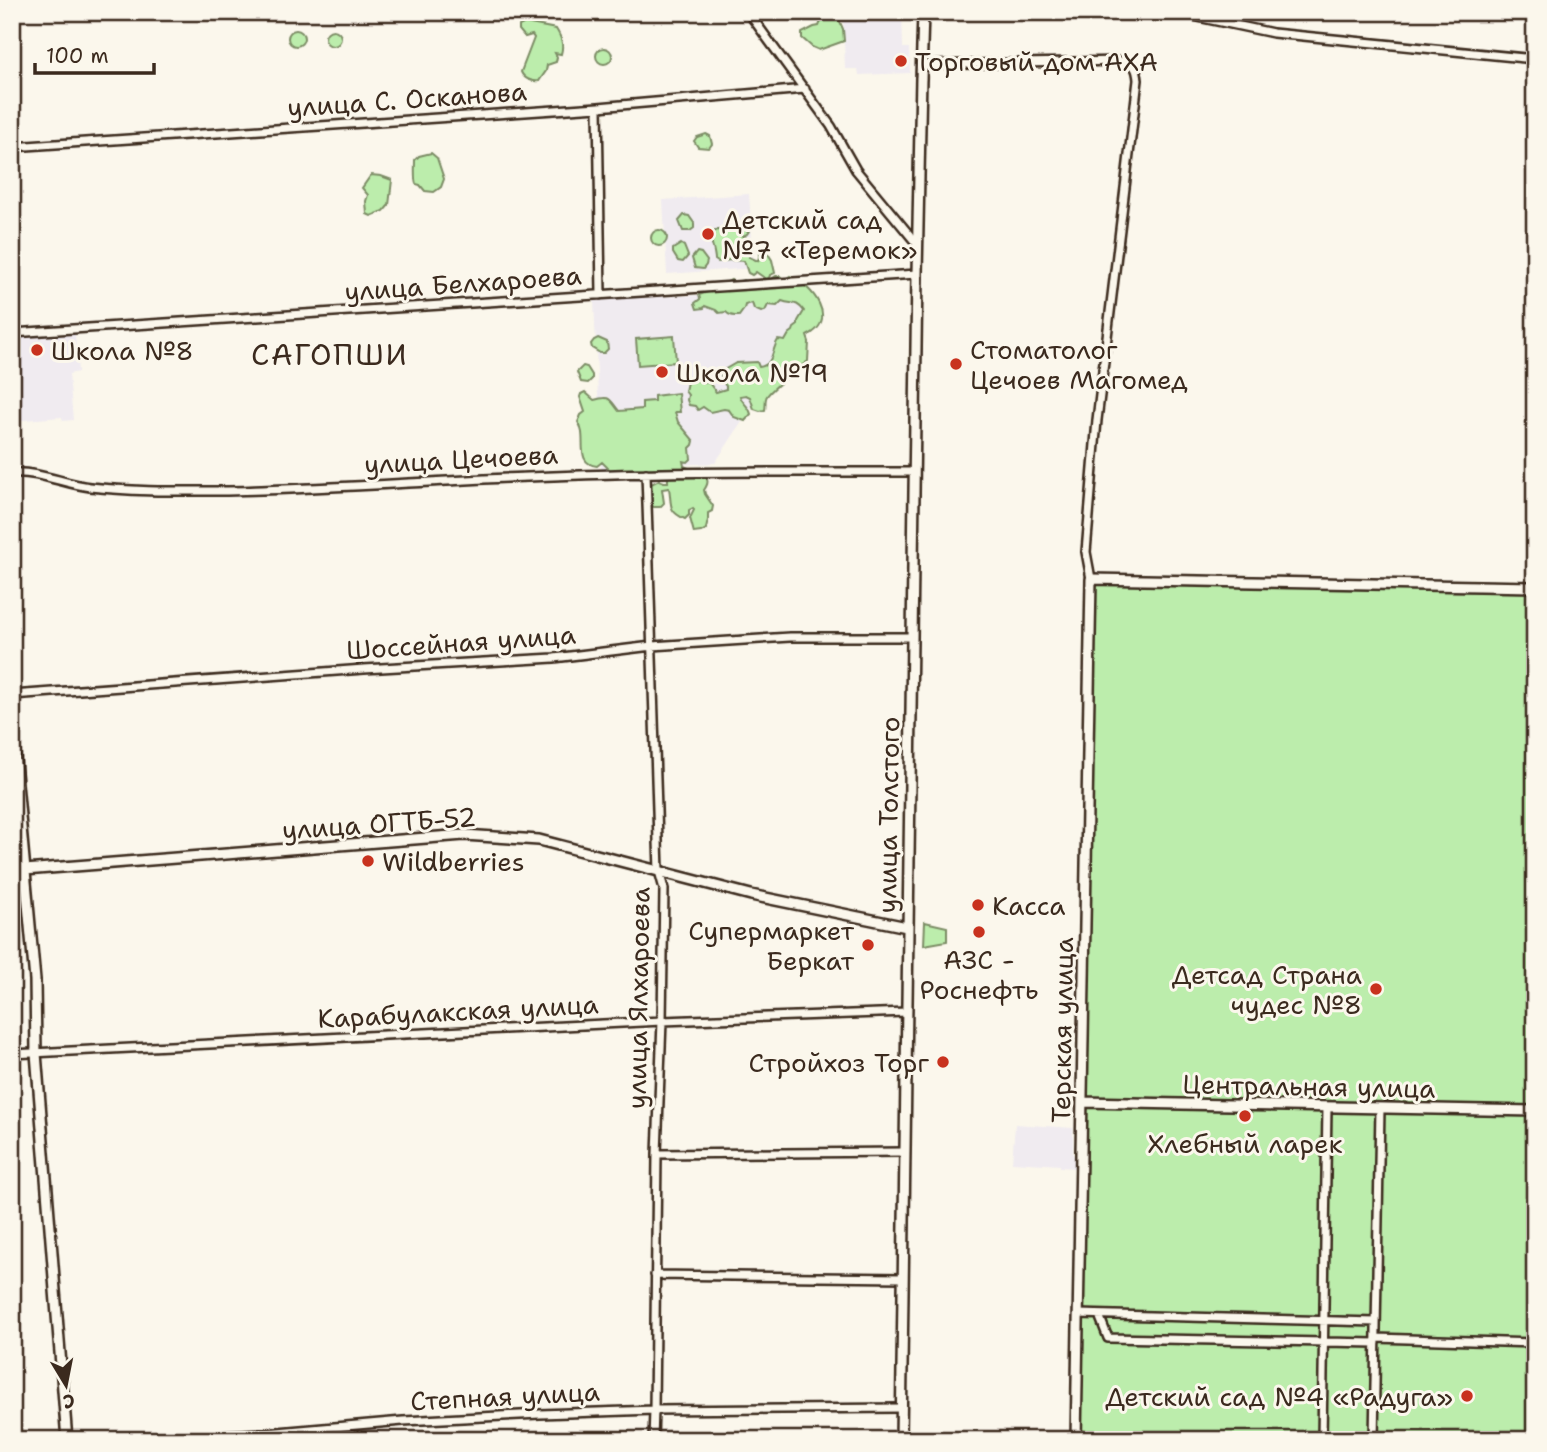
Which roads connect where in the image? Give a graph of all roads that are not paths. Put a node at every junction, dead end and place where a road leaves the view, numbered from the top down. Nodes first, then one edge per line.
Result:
1 (748, 12) edge
2 (923, 12) edge
3 (1174, 12) edge
4 (1535, 59) edge
5 (922, 65) junction
6 (922, 77) junction
7 (805, 89) junction
8 (598, 107) junction
9 (12, 147) edge
10 (917, 244) junction
11 (917, 274) junction
12 (601, 295) junction
13 (12, 332) edge
14 (914, 472) junction
15 (12, 473) edge
16 (646, 473) junction
17 (1091, 579) junction
18 (1535, 587) edge
19 (912, 637) junction
20 (652, 646) junction
21 (12, 695) edge
22 (12, 729) edge
23 (25, 871) junction
24 (659, 871) junction
25 (12, 872) edge
26 (907, 927) junction
27 (907, 1012) junction
28 (662, 1021) junction
29 (36, 1053) junction
30 (12, 1054) edge
31 (1082, 1102) junction
32 (1327, 1107) junction
33 (1380, 1108) junction
34 (1535, 1111) edge
35 (905, 1152) junction
36 (657, 1154) junction
37 (655, 1275) junction
38 (903, 1278) junction
39 (1078, 1314) junction
40 (1099, 1315) junction
41 (1324, 1321) junction
42 (1376, 1322) junction
43 (1376, 1340) junction
44 (1324, 1343) junction
45 (1535, 1343) edge
46 (901, 1408) junction
47 (654, 1410) junction
48 (67, 1440) edge
49 (112, 1440) edge
50 (653, 1440) edge
51 (901, 1440) edge
52 (1076, 1440) edge
53 (1322, 1440) edge
54 (1374, 1440) edge

1 - 7 street
2 - 5 street
3 - 4 street
5 - 6 street
5 - 17 street
6 - 10 street
6 - 11 street
7 - 8 street, улица С. Осканова
7 - 10 street
8 - 9 street, улица С. Осканова
8 - 12 street
10 - 11 street
11 - 12 street, улица Белхароева
11 - 14 street, улица Толстого
12 - 13 street, улица Белхароева
14 - 16 street, улица Цечоева
14 - 19 street, улица Толстого
15 - 16 street, улица Цечоева
16 - 20 street, улица Ялхароева
17 - 18 street
17 - 31 street, Терская улица
19 - 20 street, Шоссейная улица
19 - 26 street, улица Толстого
20 - 21 street, Шоссейная улица
20 - 24 street, улица Ялхароева
22 - 23 street
23 - 24 street, улица ОГТБ-52
23 - 25 street, улица ОГТБ-52
23 - 29 street
24 - 26 street, улица ОГТБ-52
24 - 28 street, улица Ялхароева
26 - 27 street, улица Толстого
27 - 28 street, Карабулакская улица
27 - 35 street, улица Толстого
28 - 29 street, Карабулакская улица
28 - 36 street, улица Ялхароева
29 - 30 street, Карабулакская улица
29 - 48 street
31 - 32 street, Центральная улица
31 - 39 street, Терская улица
32 - 33 street, Центральная улица
32 - 41 street
33 - 34 street, Центральная улица
33 - 42 street
35 - 36 street
35 - 38 street, улица Толстого
36 - 37 street, улица Ялхароева
37 - 38 street
37 - 47 street, улица Ялхароева
38 - 46 street, улица Толстого
39 - 40 street
39 - 52 street, Терская улица
40 - 41 street
40 - 44 street
41 - 42 street
41 - 44 street
42 - 43 street
43 - 44 street
43 - 45 street
43 - 54 street
44 - 53 street
46 - 47 street, Степная улица
46 - 51 street, улица Толстого
47 - 49 street, Степная улица
47 - 50 street, улица Ялхароева

